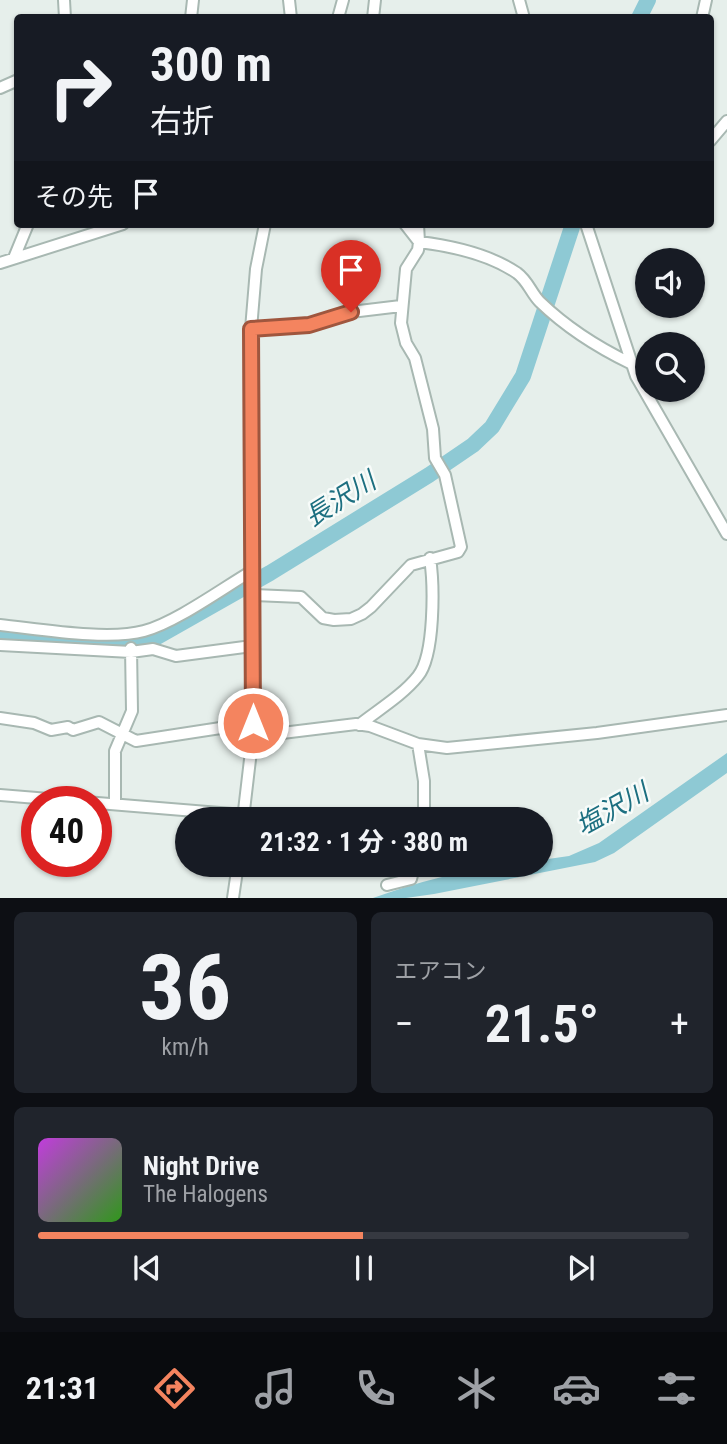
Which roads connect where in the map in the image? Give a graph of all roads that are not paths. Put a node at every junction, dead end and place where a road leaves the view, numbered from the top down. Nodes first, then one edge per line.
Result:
1 (727, 121) edge
2 (714, 136) edge
3 (26, 228) edge
4 (109, 228) edge
5 (264, 228) edge
6 (408, 228) edge
7 (418, 228) edge
8 (587, 228) edge
9 (419, 242) junction
10 (14, 258) junction
11 (0, 263) edge
12 (401, 306) junction
13 (251, 329) junction
14 (630, 362) junction
15 (727, 534) edge
16 (430, 558) junction
17 (252, 572) junction
18 (252, 593) junction
19 (0, 625) edge
20 (131, 635) junction
21 (0, 645) edge
22 (252, 646) junction
23 (131, 651) junction
24 (727, 715) edge
25 (0, 718) edge
26 (359, 725) junction
27 (253, 729) junction
28 (122, 735) junction
29 (418, 744) junction
30 (0, 794) edge
31 (114, 803) junction
32 (245, 807) edge
33 (424, 807) edge
34 (175, 810) edge
35 (235, 877) edge
36 (412, 877) edge
37 (387, 885) dead end
38 (233, 898) edge

1 - 2 street
3 - 10 street
4 - 10 street
5 - 13 street
6 - 9 street
7 - 9 street
8 - 14 street
9 - 12 street
9 - 14 street
10 - 11 street
12 - 13 street
12 - 16 street
13 - 17 street
14 - 15 street
16 - 18 street
16 - 26 street
17 - 18 street
17 - 20 street
18 - 22 street
19 - 20 street
20 - 23 street
21 - 23 street
22 - 23 street
22 - 27 street
23 - 28 street
24 - 29 street
25 - 28 street
26 - 27 street
26 - 29 street
27 - 28 street
27 - 32 street
28 - 31 street
29 - 33 street
30 - 31 street
31 - 34 street
35 - 38 street
36 - 37 street

